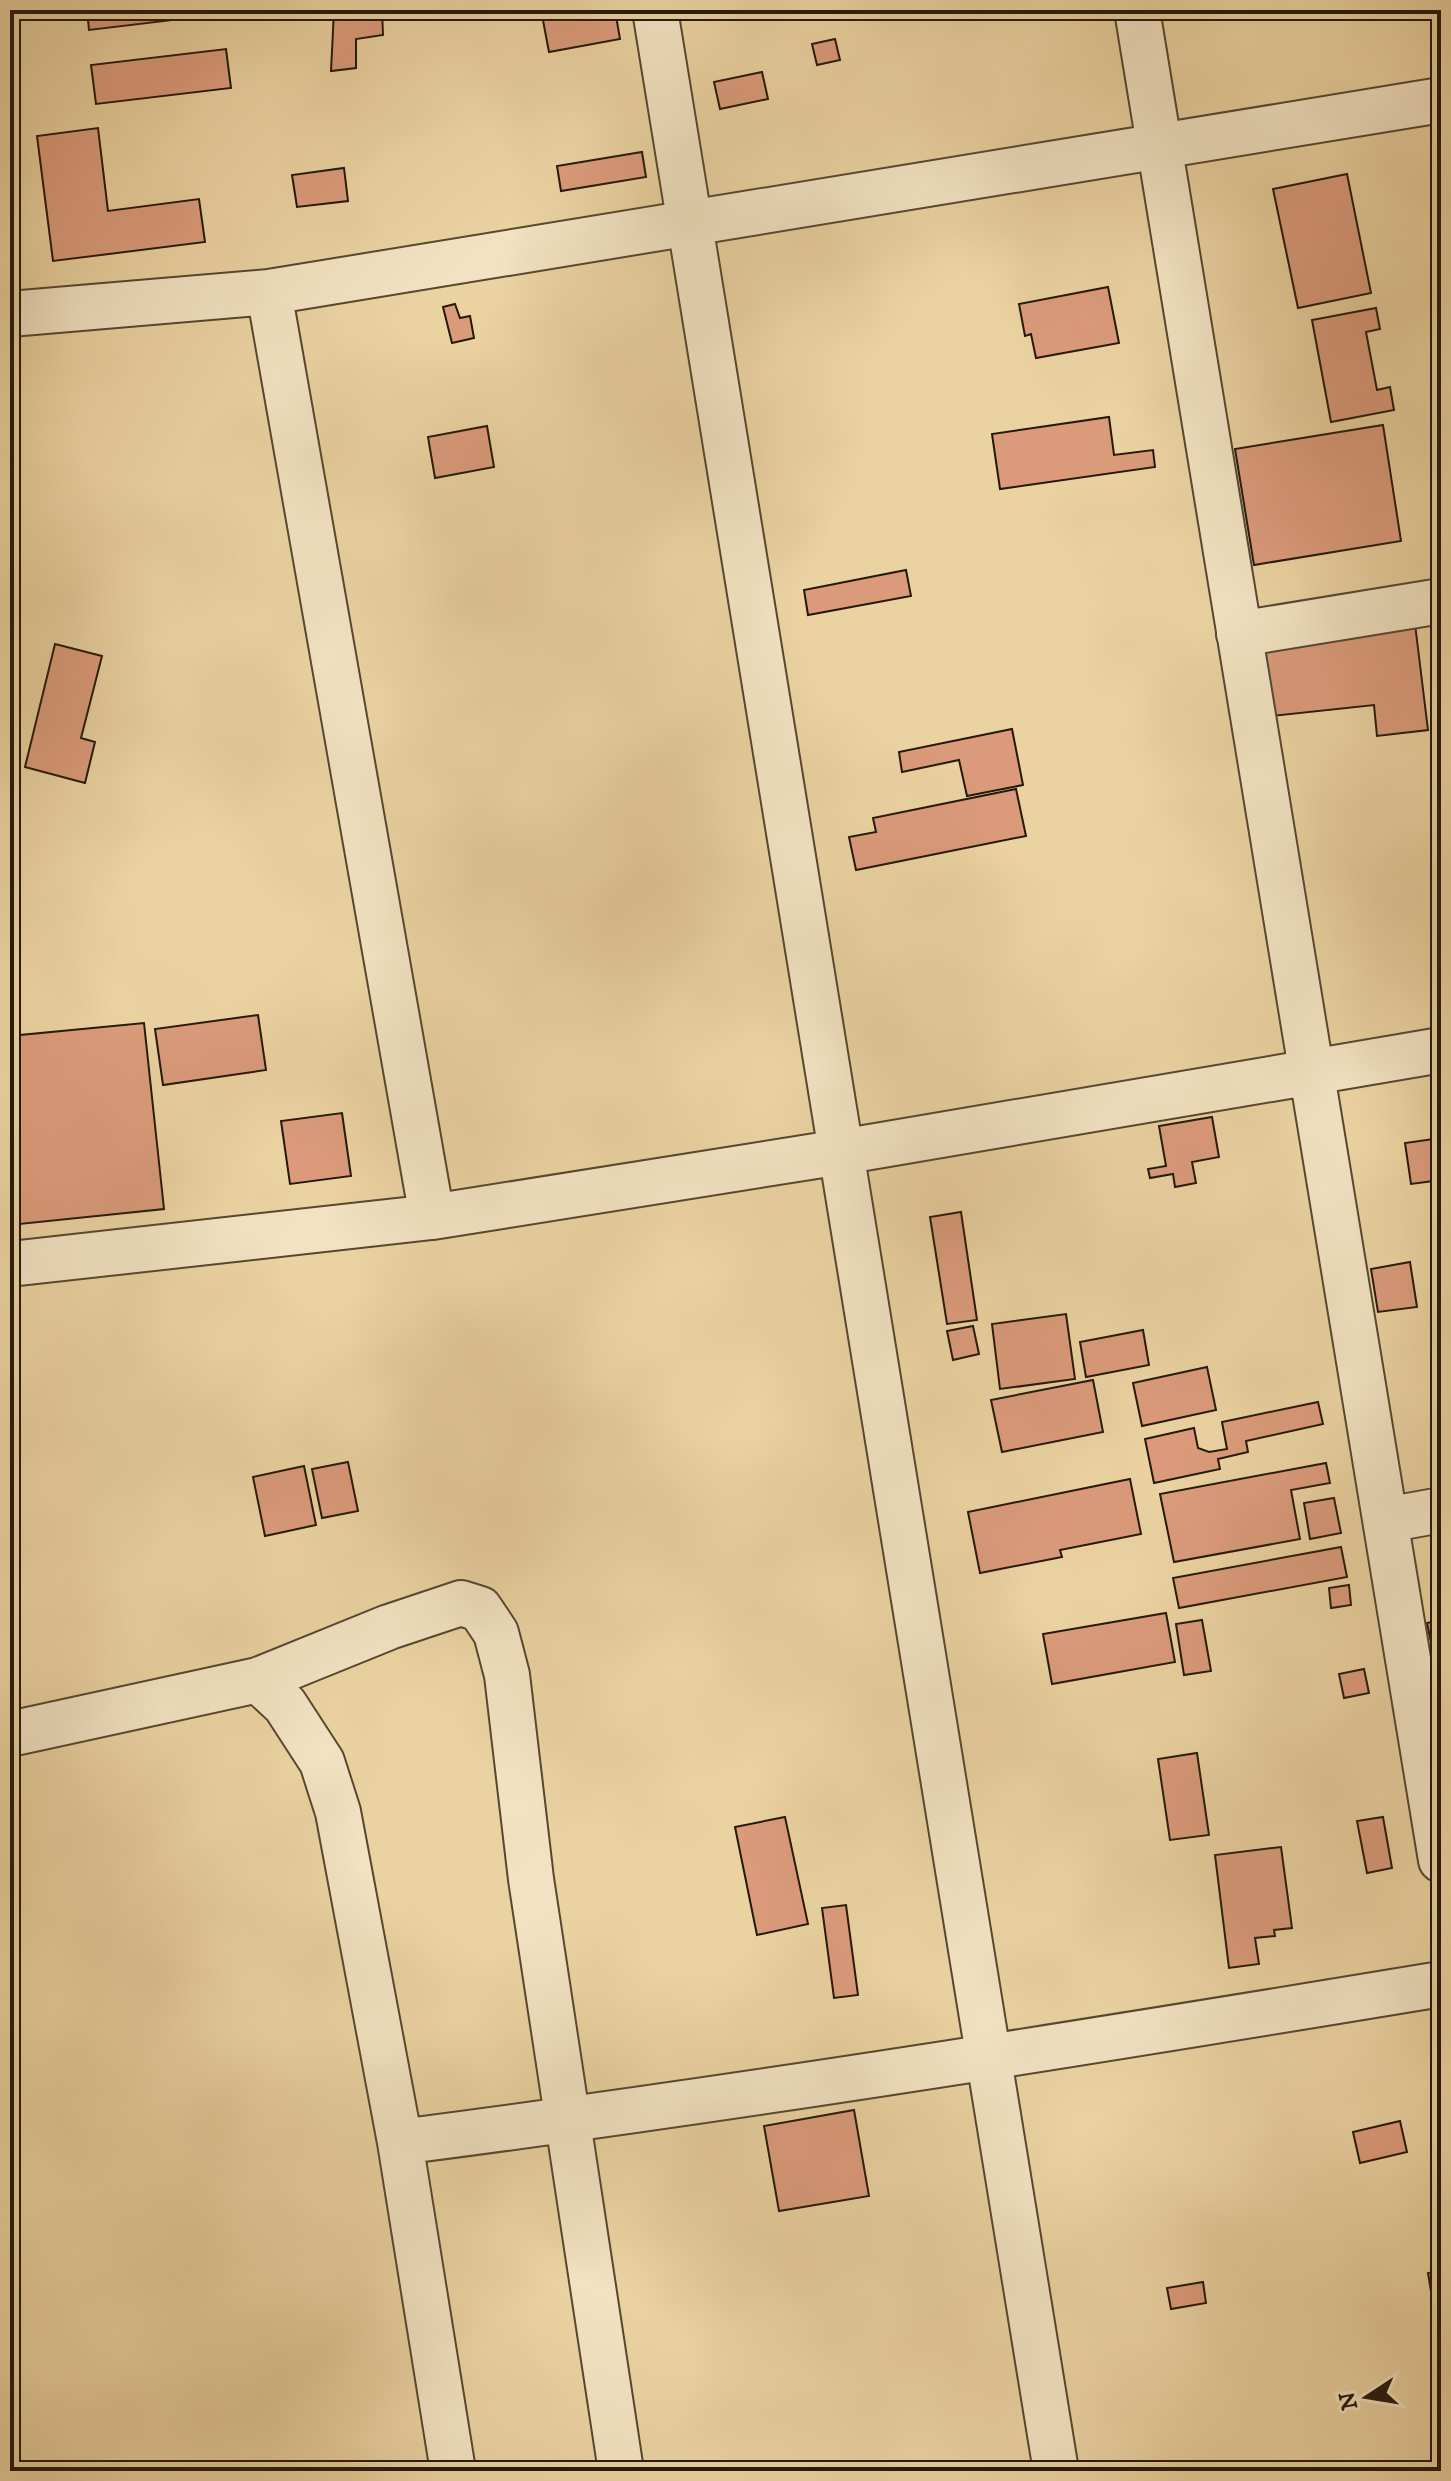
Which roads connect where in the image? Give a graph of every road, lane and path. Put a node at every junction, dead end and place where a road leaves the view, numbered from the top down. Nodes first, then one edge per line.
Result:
1 (655, 10) edge
2 (1137, 10) edge
3 (1441, 100) edge
4 (1159, 144) junction
5 (690, 224) junction
6 (269, 292) junction
7 (10, 314) edge
8 (1441, 601) edge
9 (1239, 634) junction
10 (1441, 1050) edge
11 (1312, 1070) junction
12 (841, 1152) junction
13 (432, 1217) junction
14 (10, 1264) edge
15 (1441, 1510) edge
16 (1386, 1520) junction
17 (258, 1680) junction
18 (10, 1734) edge
19 (1441, 1860) edge
20 (1441, 1984) edge
21 (989, 2058) junction
22 (566, 2121) junction
23 (400, 2142) junction
24 (618, 2470) edge
25 (453, 2471) edge
26 (1056, 2471) edge

1 - 5 street
2 - 4 street
3 - 4 street
4 - 5 street
4 - 9 street
5 - 6 street
5 - 12 street
6 - 7 street
6 - 13 street
8 - 9 street
9 - 11 street
10 - 11 street
11 - 12 street
11 - 16 street
12 - 13 street
12 - 21 street
13 - 14 street
15 - 16 street
16 - 19 street
17 - 18 street
17 - 22 street
17 - 23 street
20 - 21 street
21 - 22 street
21 - 26 street
22 - 23 street
22 - 24 street
23 - 25 street

